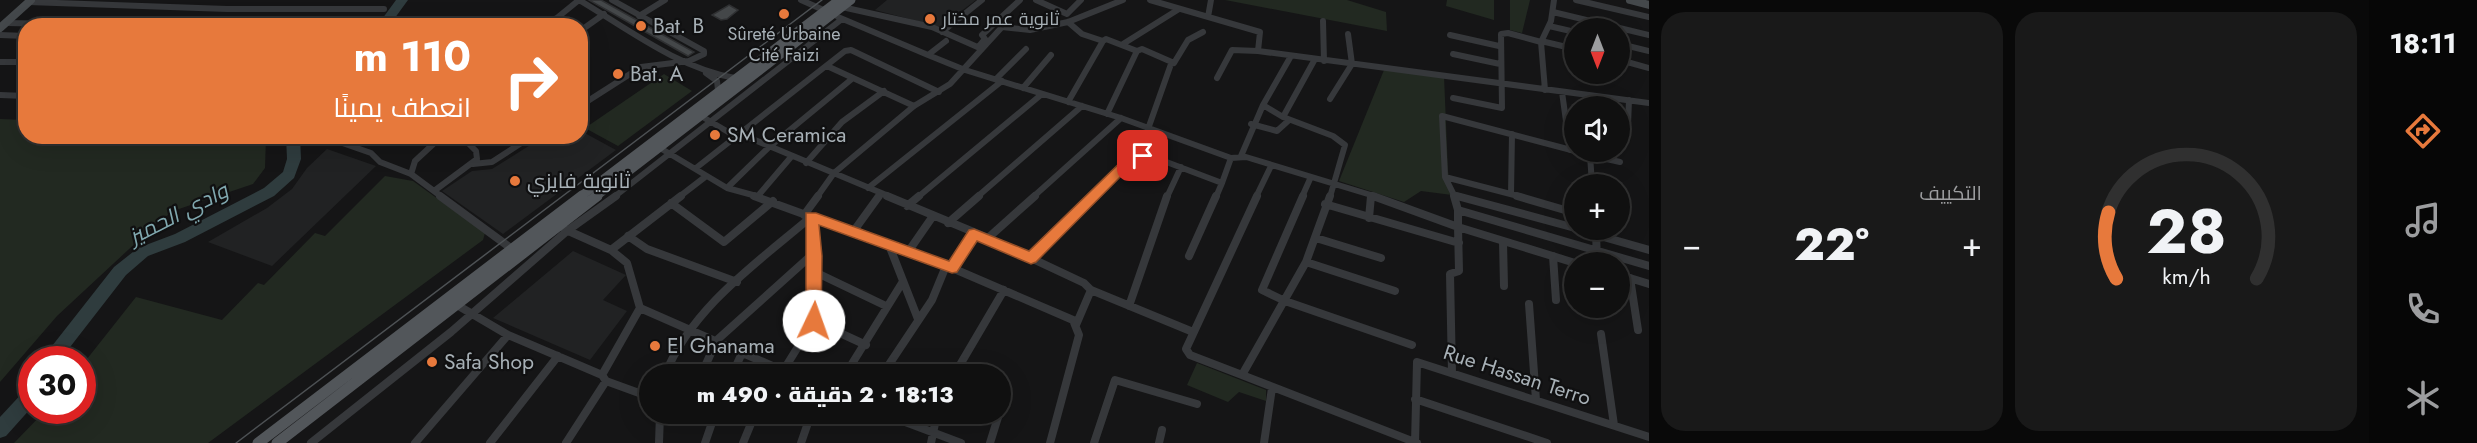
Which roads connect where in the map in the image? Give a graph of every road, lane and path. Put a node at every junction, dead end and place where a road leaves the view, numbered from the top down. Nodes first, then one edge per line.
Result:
1 (202, 0) edge
2 (235, 0) edge
3 (286, 0) edge
4 (612, 0) edge
5 (665, 0) edge
6 (801, 0) edge
7 (851, 0) edge
8 (982, 0) edge
9 (1020, 0) edge
10 (1036, 0) edge
11 (1081, 0) edge
12 (1123, 0) edge
13 (1150, 0) edge
14 (1211, 0) edge
15 (1554, 0) edge
16 (1576, 0) edge
17 (1630, 0) edge
18 (29, 1) edge
19 (841, 3) edge
20 (1649, 5) edge
21 (195, 8) junction
22 (227, 9) junction
23 (280, 9) junction
24 (384, 9) dead end
25 (1179, 9) junction
26 (1553, 12) junction
27 (604, 14) junction
28 (833, 15) junction
29 (639, 16) junction
30 (1208, 17) junction
31 (1649, 17) edge
32 (556, 18) edge
33 (1323, 21) dead end
34 (1068, 22) junction
35 (588, 25) edge
36 (2, 26) edge
37 (18, 26) edge
38 (1549, 26) junction
39 (1564, 29) edge
40 (942, 32) junction
41 (1203, 32) dead end
42 (1348, 34) dead end
43 (0, 35) edge
44 (1450, 35) dead end
45 (1649, 35) edge
46 (18, 36) edge
47 (946, 41) dead end
48 (1103, 41) junction
49 (1541, 41) junction
50 (1123, 44) junction
51 (1499, 46) junction
52 (1564, 46) edge
53 (1630, 46) edge
54 (980, 48) junction
55 (1026, 49) dead end
56 (1137, 51) junction
57 (1258, 51) junction
58 (1649, 51) edge
59 (1453, 54) dead end
60 (928, 55) junction
61 (1051, 55) dead end
62 (1291, 56) junction
63 (1316, 59) junction
64 (1324, 60) junction
65 (0, 62) edge
66 (18, 62) edge
67 (686, 62) junction
68 (1174, 63) junction
69 (1630, 63) edge
70 (1352, 64) junction
71 (1500, 64) junction
72 (827, 66) junction
73 (1649, 68) edge
74 (965, 70) junction
75 (717, 78) junction
76 (735, 78) junction
77 (853, 78) junction
78 (1217, 78) dead end
79 (999, 80) junction
80 (1504, 83) junction
81 (1023, 88) junction
82 (718, 90) junction
83 (1545, 90) junction
84 (884, 91) junction
85 (939, 92) junction
86 (1562, 92) junction
87 (1042, 94) junction
88 (0, 95) edge
89 (18, 96) edge
90 (1596, 96) edge
91 (1453, 98) dead end
92 (1330, 99) dead end
93 (588, 100) edge
94 (1630, 100) edge
95 (1068, 102) junction
96 (1564, 102) edge
97 (1649, 103) edge
98 (1263, 105) junction
99 (914, 106) junction
100 (1082, 106) junction
101 (1107, 114) junction
102 (701, 116) junction
103 (1121, 118) junction
104 (1285, 119) junction
105 (711, 122) junction
106 (1251, 124) junction
107 (1148, 129) junction
108 (1512, 134) junction
109 (736, 135) junction
110 (345, 144) edge
111 (433, 144) edge
112 (469, 144) edge
113 (520, 144) edge
114 (660, 148) junction
115 (768, 148) junction
116 (1564, 148) edge
117 (669, 154) junction
118 (1241, 156) junction
119 (791, 157) junction
120 (1231, 158) junction
121 (806, 163) junction
122 (473, 164) junction
123 (1272, 166) junction
124 (1181, 167) junction
125 (696, 168) junction
126 (834, 173) junction
127 (411, 174) junction
128 (705, 177) junction
129 (1445, 177) junction
130 (1310, 179) junction
131 (1222, 183) junction
132 (1334, 185) junction
133 (727, 188) junction
134 (868, 188) junction
135 (434, 191) junction
136 (881, 193) junction
137 (1511, 194) junction
138 (1371, 195) junction
139 (1454, 195) junction
140 (757, 197) junction
141 (773, 201) junction
142 (671, 202) junction
143 (1325, 204) junction
144 (907, 206) junction
145 (1458, 210) junction
146 (1564, 210) edge
147 (808, 216) junction
148 (933, 216) junction
149 (1369, 218) junction
150 (948, 223) junction
151 (558, 225) junction
152 (1564, 225) edge
153 (1458, 227) junction
154 (853, 232) junction
155 (974, 234) junction
156 (628, 236) junction
157 (988, 238) junction
158 (1316, 238) junction
159 (1597, 240) edge
160 (1620, 240) edge
161 (1503, 242) junction
162 (1459, 243) junction
163 (888, 245) junction
164 (512, 249) junction
165 (611, 250) junction
166 (1649, 250) edge
167 (1596, 251) junction
168 (815, 252) junction
169 (908, 252) junction
170 (1189, 256) dead end
171 (1552, 256) junction
172 (1031, 258) junction
173 (1381, 258) dead end
174 (1564, 260) edge
175 (1306, 262) junction
176 (1649, 266) edge
177 (949, 267) junction
178 (815, 272) junction
179 (1630, 278) joint
180 (737, 282) junction
181 (902, 283) junction
182 (1649, 284) edge
183 (1504, 286) dead end
184 (1004, 290) junction
185 (1091, 290) junction
186 (1395, 291) dead end
187 (1556, 300) dead end
188 (1285, 302) junction
189 (1529, 304) dead end
190 (457, 305) junction
191 (886, 306) junction
192 (1129, 306) junction
193 (640, 308) junction
194 (472, 312) junction
195 (918, 320) junction
196 (814, 321) junction
197 (1076, 325) junction
198 (691, 329) junction
199 (1638, 330) dead end
200 (1193, 332) junction
201 (1601, 333) dead end
202 (508, 335) junction
203 (717, 340) junction
204 (866, 345) junction
205 (1412, 345) dead end
206 (742, 353) junction
207 (558, 356) junction
208 (667, 364) edge
209 (706, 364) edge
210 (737, 364) edge
211 (769, 364) edge
212 (787, 364) edge
213 (853, 364) edge
214 (889, 364) edge
215 (960, 364) edge
216 (1452, 373) junction
217 (1242, 375) junction
218 (604, 378) junction
219 (1272, 387) junction
220 (639, 392) edge
221 (1415, 399) junction
222 (1536, 400) junction
223 (1197, 404) dead end
224 (660, 424) edge
225 (712, 424) edge
226 (751, 424) edge
227 (808, 424) edge
228 (913, 424) edge
229 (935, 424) edge
230 (996, 424) edge
231 (1614, 425) junction
232 (1162, 430) dead end
233 (933, 431) junction
234 (1649, 437) edge
235 (258, 443) edge
236 (277, 443) edge
237 (311, 443) edge
238 (415, 443) edge
239 (490, 443) edge
240 (566, 443) edge
241 (660, 443) edge
242 (705, 443) edge
243 (743, 443) edge
244 (801, 443) edge
245 (931, 443) edge
246 (961, 443) edge
247 (990, 443) edge
248 (1050, 443) edge
249 (1094, 443) edge
250 (1159, 443) edge
251 (1264, 443) edge
252 (1416, 443) edge
253 (1547, 443) edge

1 - 21 street
2 - 22 street
3 - 23 street
4 - 29 street
5 - 29 street
6 - 28 street
7 - 19 main road
8 - 40 street
9 - 54 street
10 - 11 street
12 - 34 street
13 - 25 street
14 - 30 street
15 - 26 street
16 - 31 street
17 - 20 main road
18 - 21 street
18 - 36 main road
19 - 28 main road
19 - 40 street
21 - 22 street
22 - 23 street
23 - 24 street
25 - 30 street
25 - 50 street
26 - 38 street
26 - 45 street
27 - 32 street
27 - 35 street
27 - 67 street
28 - 60 street
28 - 76 main road
28 - 102 main road
28 - 105 street
29 - 67 street
30 - 57 street
33 - 64 street
34 - 48 street
34 - 54 street
36 - 37 street
38 - 39 street
38 - 49 street
40 - 54 street
41 - 68 street
42 - 70 street
43 - 46 street
44 - 51 street
47 - 60 street
48 - 50 street
48 - 95 street
49 - 51 street
49 - 52 street
49 - 83 street
50 - 56 street
51 - 71 street
53 - 58 street
54 - 74 street
55 - 79 street
56 - 68 street
56 - 101 street
57 - 62 street
57 - 78 street
59 - 71 street
60 - 74 street
61 - 81 street
62 - 63 street
62 - 98 street
63 - 64 street
63 - 104 street
64 - 70 street
65 - 66 street
67 - 75 street
67 - 93 street
68 - 107 street
69 - 73 street
70 - 80 street
70 - 92 street
71 - 80 street
72 - 77 street
72 - 85 street
72 - 109 street
74 - 79 street
74 - 85 street
75 - 76 street
75 - 82 street
76 - 82 main road
77 - 84 street
77 - 115 street
79 - 81 street
79 - 134 street
80 - 83 street
80 - 91 street
81 - 87 street
82 - 151 main road
83 - 86 street
84 - 99 street
84 - 121 street
85 - 99 street
86 - 90 street
86 - 96 street
87 - 95 street
87 - 144 street
88 - 89 street
94 - 97 street
95 - 100 street
98 - 104 street
98 - 106 street
99 - 126 street
100 - 101 street
100 - 150 street
101 - 103 street
102 - 105 street
102 - 114 main road
103 - 107 street
103 - 157 street
104 - 106 street
104 - 132 street
105 - 109 street
105 - 117 street
106 - 118 street
107 - 120 street
108 - 116 street
108 - 129 street
108 - 137 street
109 - 115 street
109 - 125 street
110 - 127 street
111 - 127 street
112 - 122 street
113 - 122 street
114 - 117 street
114 - 151 main road
115 - 119 street
115 - 133 street
117 - 125 street
117 - 151 street
118 - 120 street
118 - 123 street
119 - 121 street
119 - 140 street
120 - 131 street
121 - 126 street
122 - 135 street
123 - 130 street
123 - 200 street
124 - 131 street
124 - 172 street
124 - 192 street
125 - 128 street
126 - 134 street
126 - 147 street
127 - 135 street
128 - 133 street
128 - 142 street
129 - 137 street
129 - 139 street
130 - 132 street
130 - 188 street
131 - 170 street
132 - 138 street
132 - 143 street
133 - 140 street
134 - 136 street
135 - 164 street
136 - 144 street
136 - 154 street
137 - 146 street
138 - 149 street
138 - 153 street
139 - 145 street
139 - 152 street
140 - 141 street
141 - 142 street
141 - 147 street
142 - 156 street
143 - 149 street
143 - 158 street
144 - 148 street
145 - 153 street
145 - 167 street
147 - 154 street
147 - 168 street
147 - 180 street
148 - 150 street
148 - 169 street
149 - 162 street
150 - 155 street
151 - 164 main road
151 - 165 street
151 - 190 main road
151 - 194 street
153 - 161 street
153 - 162 street
154 - 163 street
155 - 157 street
155 - 177 street
156 - 165 street
156 - 180 street
157 - 172 street
158 - 173 street
158 - 175 street
159 - 167 street
160 - 166 street
161 - 171 street
161 - 183 street
162 - 216 street
163 - 169 street
163 - 181 street
164 - 235 main road
165 - 193 street
167 - 176 street
168 - 178 street
168 - 203 street
169 - 177 street
171 - 174 street
171 - 187 street
172 - 185 street
175 - 186 street
175 - 188 street
177 - 184 street
177 - 195 street
178 - 191 street
178 - 196 street
179 - 182 street
179 - 199 street
180 - 198 street
181 - 191 street
181 - 195 street
184 - 197 street
184 - 215 street
185 - 192 street
185 - 197 street
188 - 205 street
188 - 217 street
189 - 222 street
190 - 194 street
190 - 236 main road
191 - 204 street
192 - 200 street
193 - 198 street
193 - 218 street
194 - 202 street
194 - 237 street
195 - 214 street
196 - 204 street
196 - 212 street
197 - 248 street
198 - 203 street
198 - 208 street
200 - 217 street
201 - 231 street
202 - 207 street
202 - 238 street
203 - 206 street
203 - 209 street
204 - 213 street
206 - 210 street
206 - 211 street
207 - 218 street
207 - 239 street
216 - 221 street, Rue Hassan Terro
216 - 222 street, Rue Hassan Terro
217 - 219 street
218 - 220 street
218 - 240 street
219 - 251 street
219 - 252 street
221 - 252 street, Rue Hassan Terro
221 - 253 street
222 - 231 street, Rue Hassan Terro
223 - 249 street
224 - 241 street
225 - 242 street
226 - 243 street
227 - 244 street
228 - 233 street
229 - 233 street
230 - 247 street
231 - 234 street, Rue Hassan Terro
232 - 250 street
233 - 245 street
233 - 246 street

